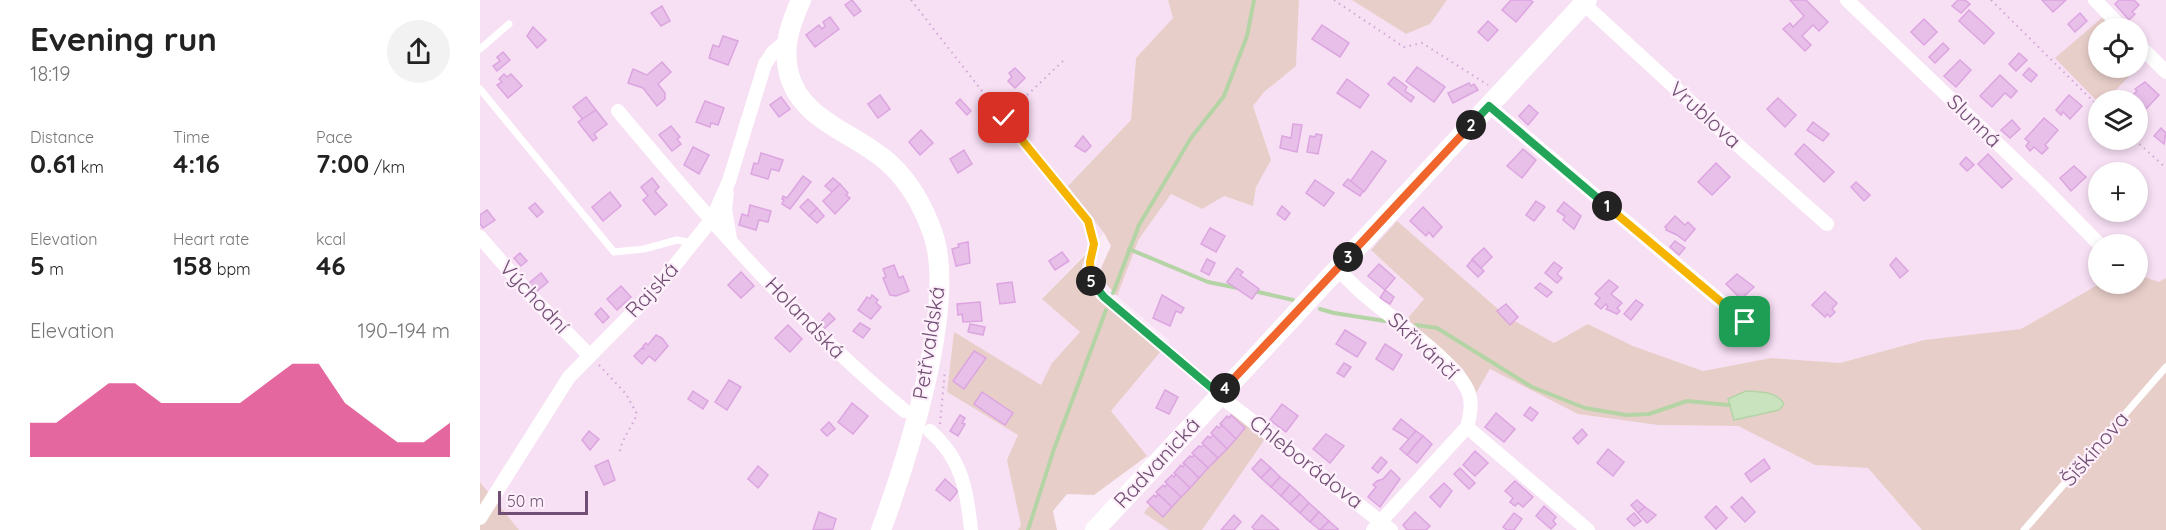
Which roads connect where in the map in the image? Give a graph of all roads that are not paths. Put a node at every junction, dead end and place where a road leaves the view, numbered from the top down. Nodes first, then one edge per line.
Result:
1 (801, 0) edge
2 (1847, 0) edge
3 (2095, 0) edge
4 (1586, 2) edge
5 (2112, 18) edge
6 (509, 24) dead end
7 (786, 41) junction
8 (480, 49) edge
9 (2148, 54) edge
10 (2166, 72) edge
11 (480, 89) edge
12 (1495, 100) junction
13 (618, 111) dead end
14 (729, 181) junction
15 (712, 219) junction
16 (1827, 224) dead end
17 (2089, 234) edge
18 (480, 237) edge
19 (730, 239) junction
20 (693, 243) junction
21 (1337, 269) junction
22 (1745, 322) dead end
23 (589, 355) junction
24 (2166, 367) edge
25 (1220, 395) junction
26 (905, 411) dead end
27 (1467, 428) junction
28 (930, 431) dead end
29 (480, 519) edge
30 (1382, 527) edge
31 (881, 530) edge
32 (971, 530) edge
33 (1095, 530) edge
34 (1588, 530) edge
35 (2024, 530) edge

1 - 7 street, Petřvaldská
2 - 17 street, Slunná
3 - 5 street
4 - 12 street, Radvanická
4 - 16 street, Vrublova
6 - 8 lane
7 - 14 street, Rajská
7 - 31 street, Petřvaldská
9 - 10 street
11 - 20 lane
12 - 21 street, Radvanická
12 - 22 street
13 - 15 street, Holandská
14 - 15 street, Rajská
14 - 19 street
15 - 19 street, Holandská
15 - 20 street, Rajská
18 - 23 street, Východní
19 - 26 street, Holandská
20 - 23 street, Rajská
21 - 25 street, Radvanická
21 - 27 street, Skřivánčí
23 - 29 street, Rajská
24 - 35 lane, Šiškinova
25 - 30 street, Chleborádova
25 - 33 street, Radvanická
27 - 30 street
27 - 34 street
28 - 32 street

